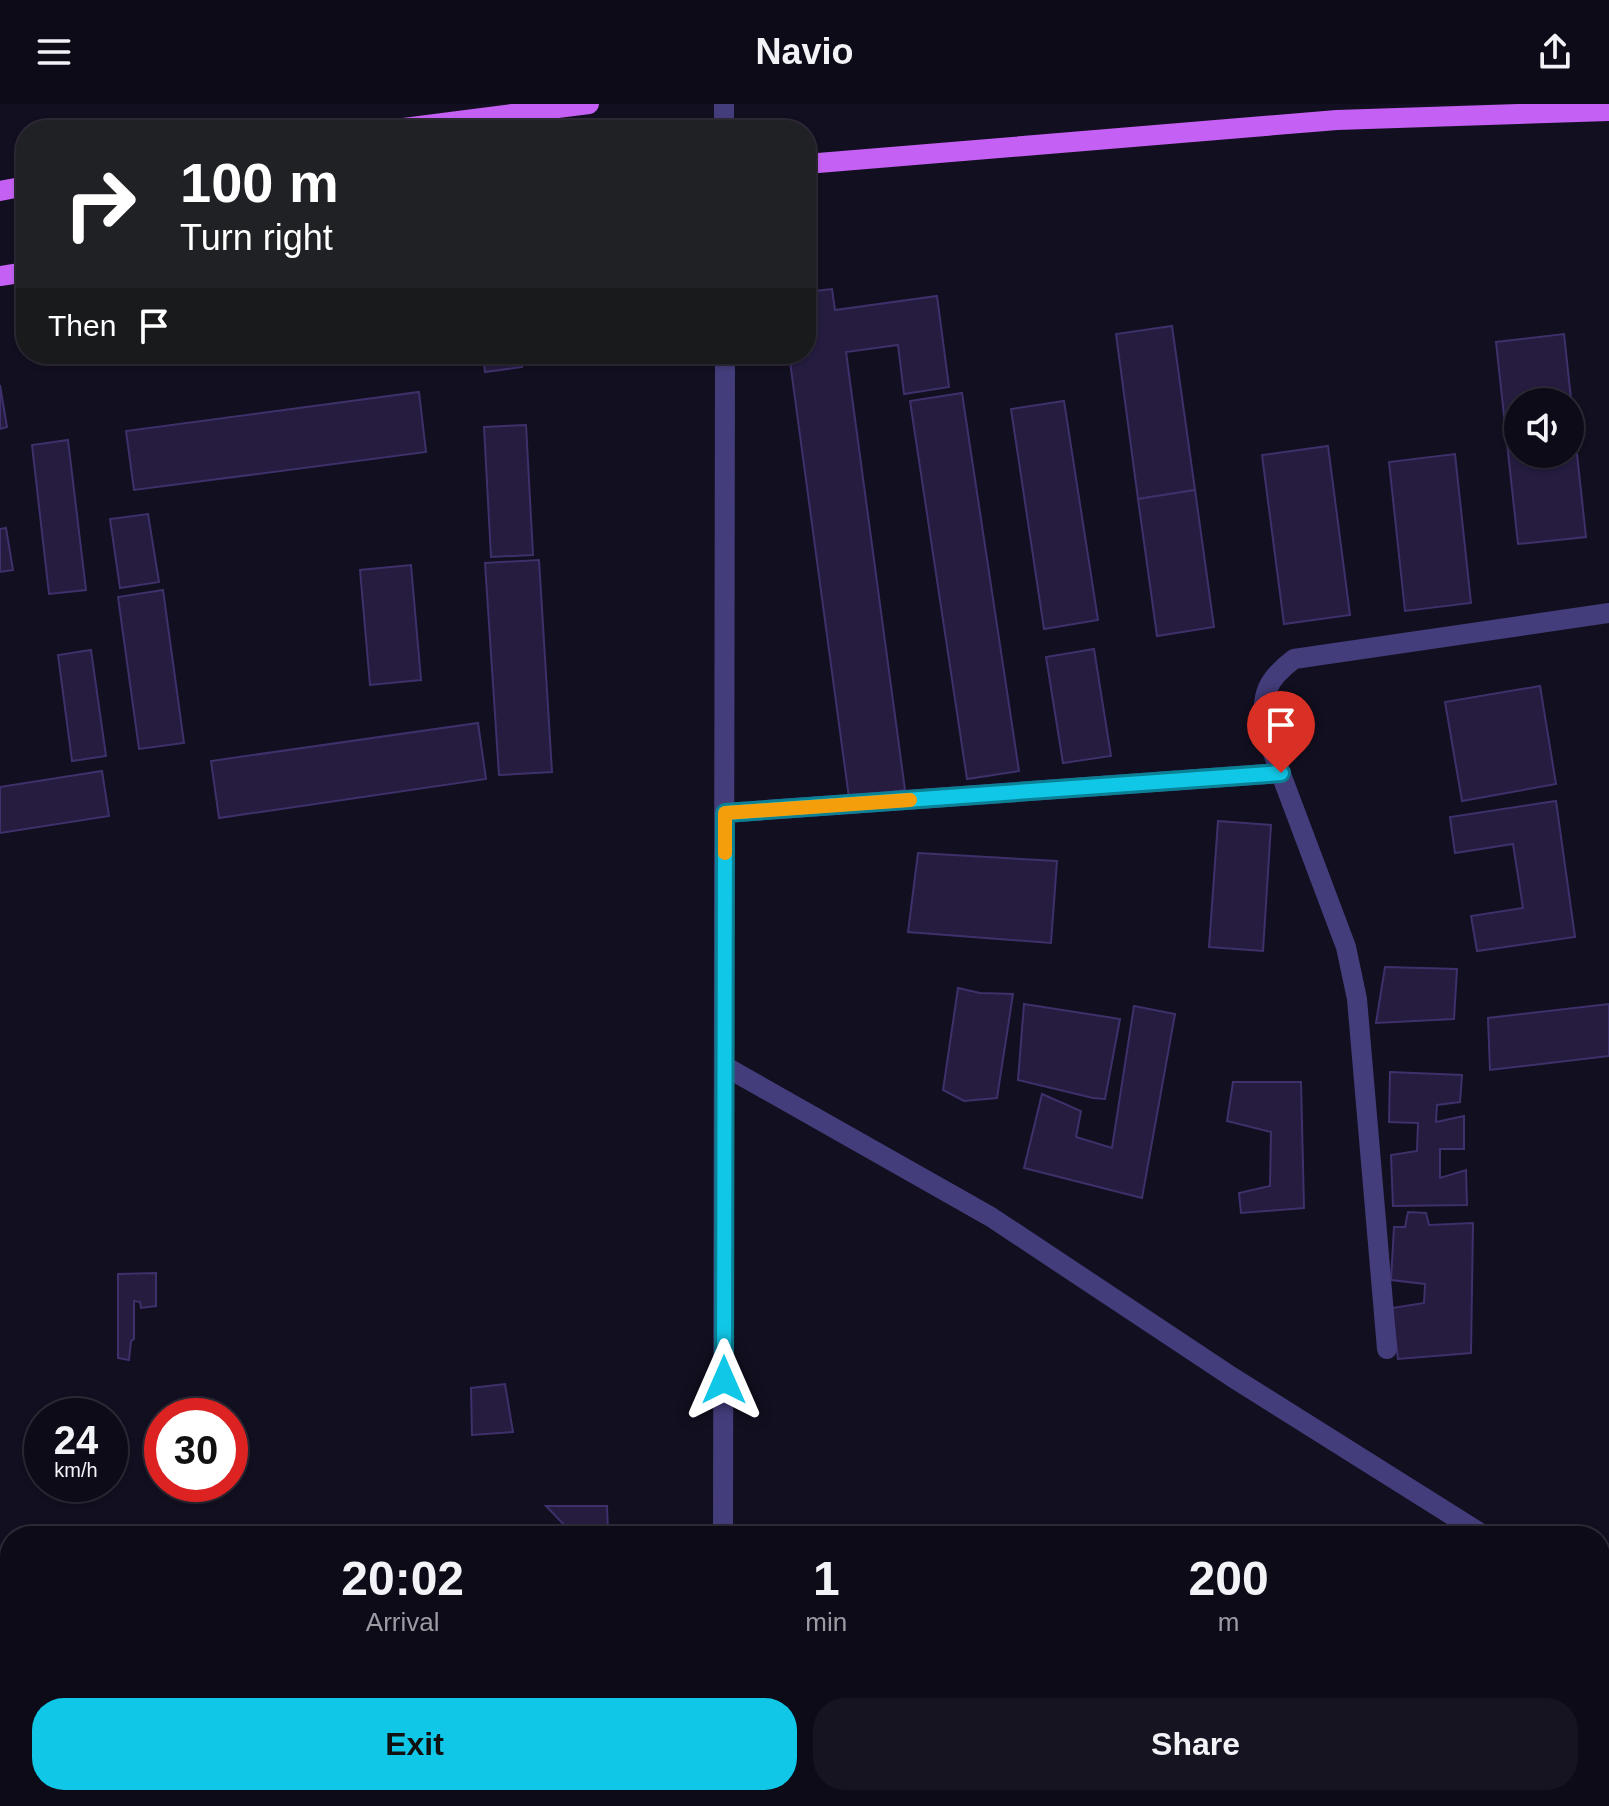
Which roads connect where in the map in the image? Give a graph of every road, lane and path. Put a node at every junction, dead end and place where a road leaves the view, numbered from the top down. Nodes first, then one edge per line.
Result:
1 (589, 104) edge
2 (1609, 111) edge
3 (465, 120) edge
4 (816, 163) edge
5 (725, 364) edge
6 (1609, 613) edge
7 (1281, 773) junction
8 (725, 813) junction
9 (726, 1067) junction
10 (1387, 1349) dead end
11 (723, 1526) edge
12 (1469, 1526) edge

1 - 3 main road
2 - 4 main road
5 - 8 street
6 - 7 street
7 - 8 street
7 - 10 street
8 - 9 street
9 - 11 street
9 - 12 street

